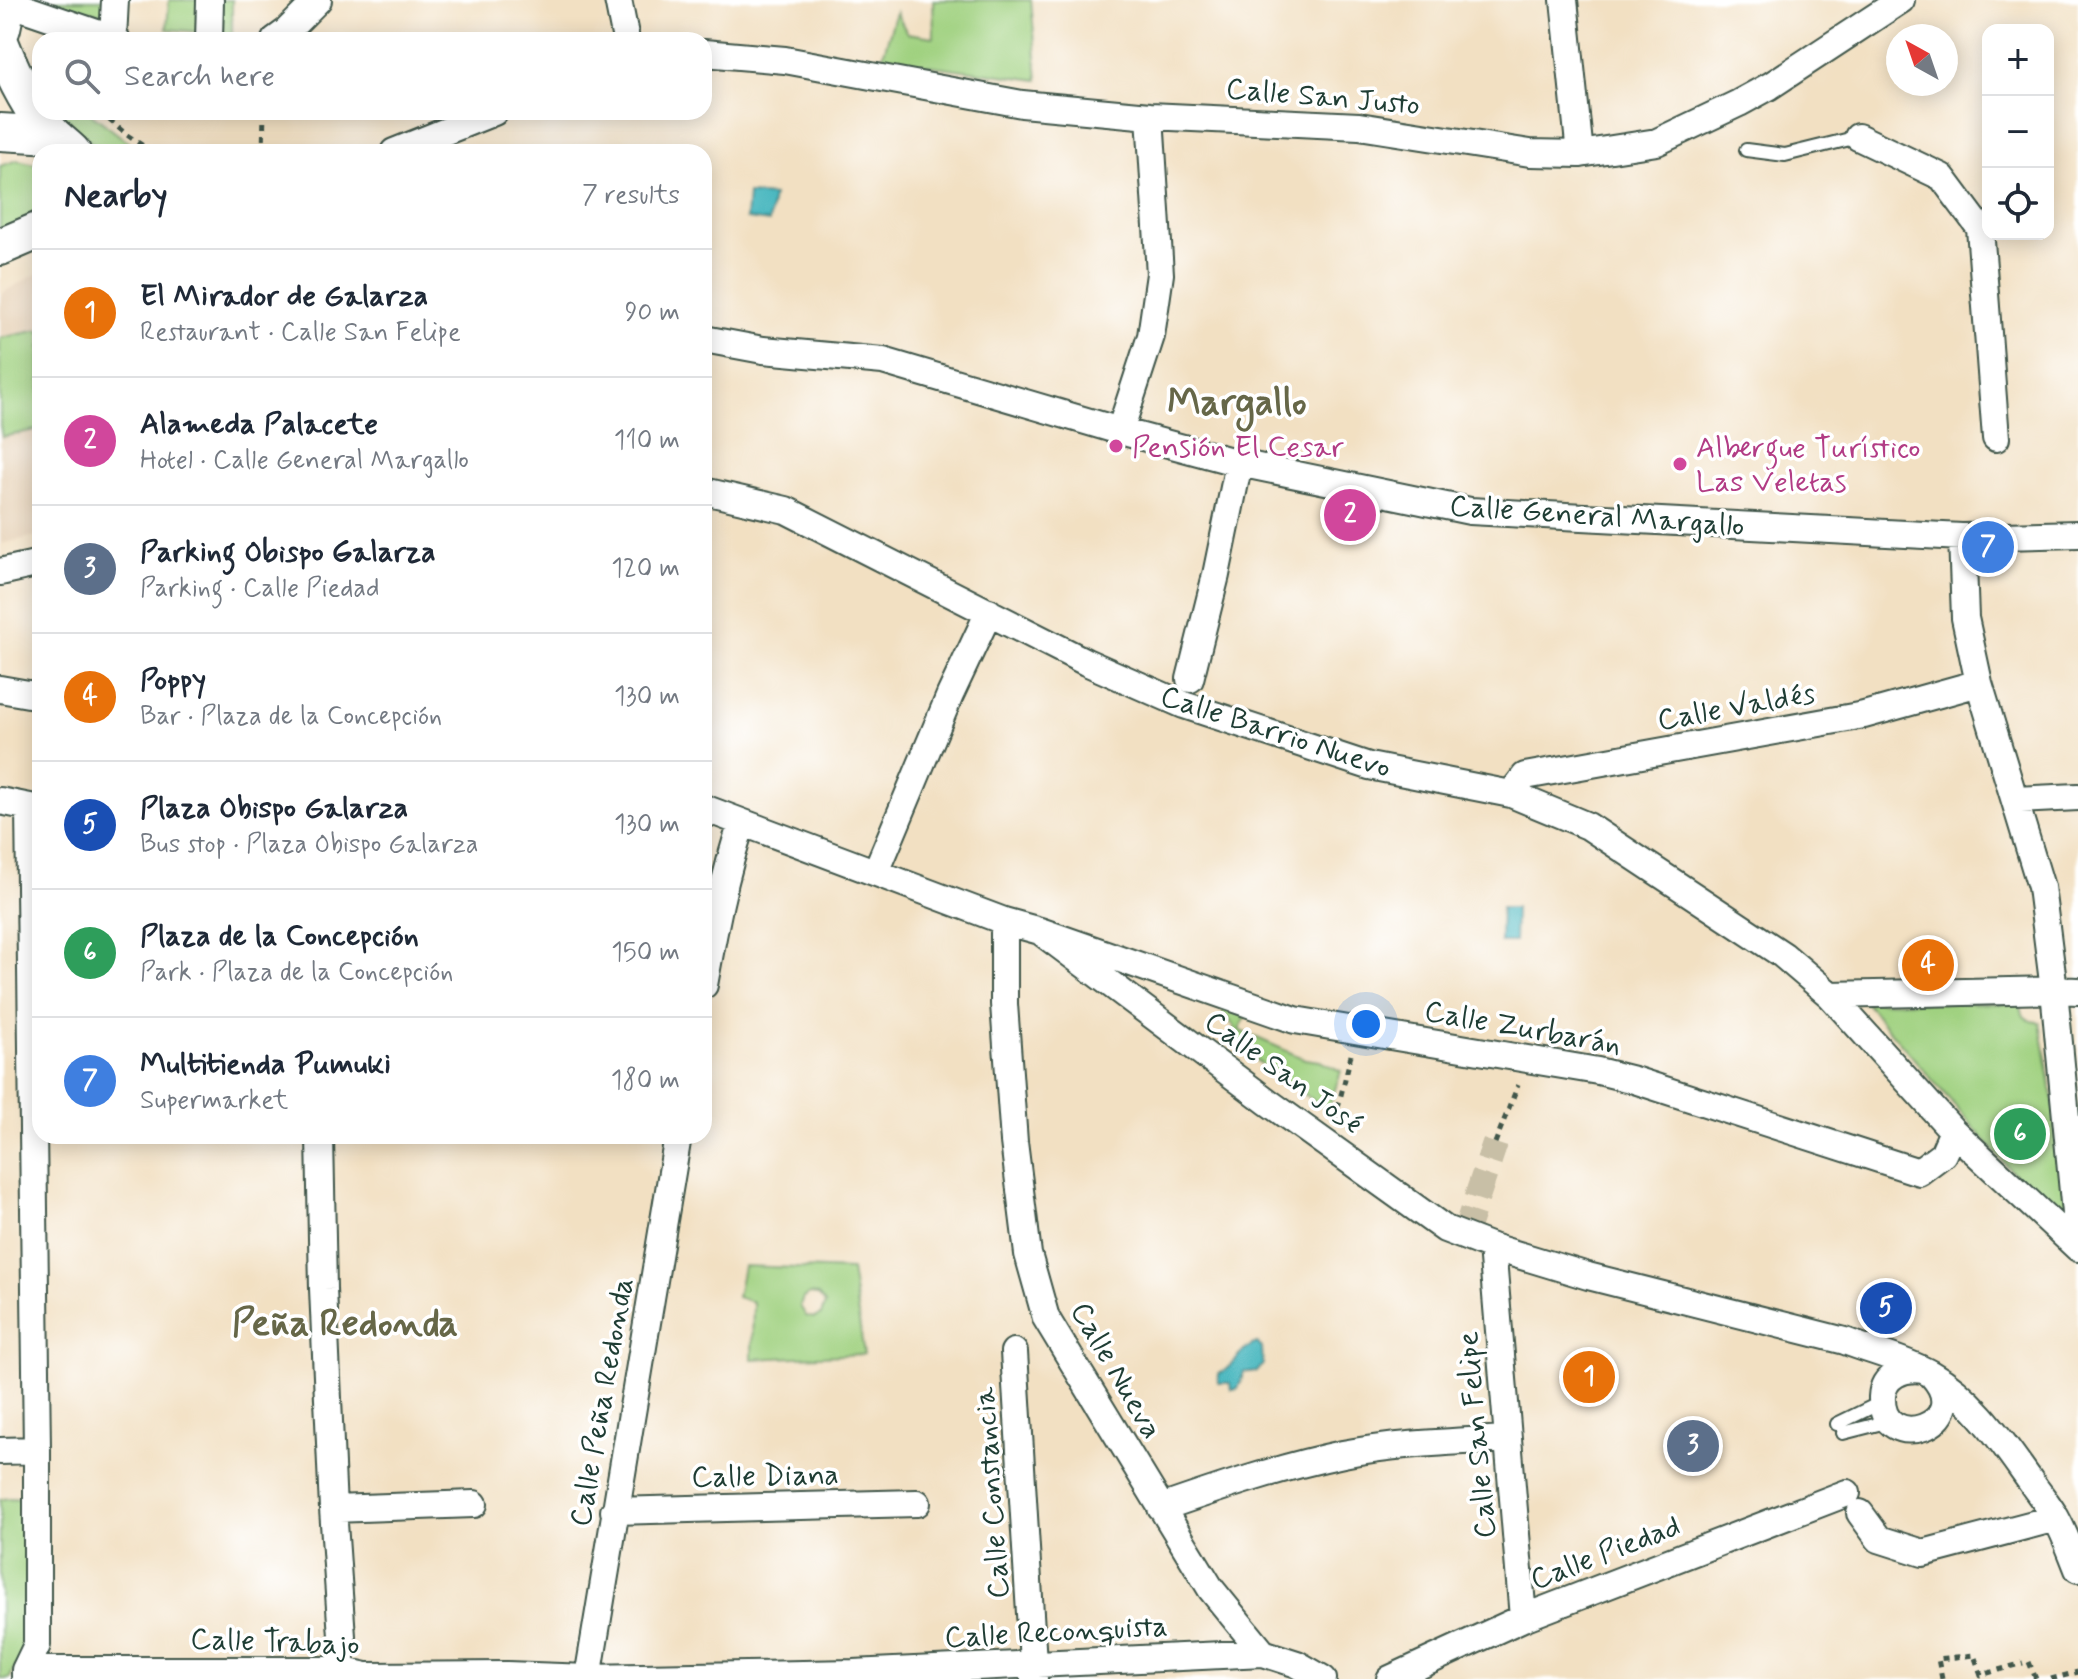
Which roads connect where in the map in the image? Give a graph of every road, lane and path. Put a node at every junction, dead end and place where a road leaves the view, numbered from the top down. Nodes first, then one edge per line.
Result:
1 (115, 0) edge
2 (210, 0) edge
3 (618, 0) edge
4 (1564, 0) edge
5 (1901, 0) edge
6 (316, 1) edge
7 (3, 8) edge
8 (87, 32) edge
9 (115, 32) edge
10 (209, 32) edge
11 (286, 32) edge
12 (624, 32) edge
13 (0, 42) edge
14 (712, 54) edge
15 (32, 106) edge
16 (1150, 116) junction
17 (44, 120) edge
18 (109, 120) edge
19 (264, 120) edge
20 (474, 120) edge
21 (0, 132) edge
22 (1858, 137) joint
23 (51, 144) edge
24 (65, 144) edge
25 (140, 144) edge
26 (263, 144) edge
27 (414, 144) edge
28 (1746, 150) dead end
29 (1580, 154) junction
30 (32, 233) edge
31 (0, 247) edge
32 (712, 340) edge
33 (1120, 431) junction
34 (1996, 438) dead end
35 (1239, 463) junction
36 (712, 493) edge
37 (2078, 534) edge
38 (1962, 537) junction
39 (32, 565) edge
40 (0, 572) edge
41 (989, 612) junction
42 (1190, 679) dead end
43 (1979, 683) junction
44 (0, 689) edge
45 (32, 695) edge
46 (1518, 785) junction
47 (2078, 797) edge
48 (2015, 800) junction
49 (0, 802) edge
50 (32, 807) edge
51 (712, 811) edge
52 (742, 823) junction
53 (876, 872) junction
54 (1004, 921) junction
55 (712, 923) edge
56 (1040, 931) junction
57 (2066, 991) edge
58 (1830, 995) junction
59 (1357, 1030) junction
60 (1528, 1059) junction
61 (1495, 1143) tunnel mouth
62 (1948, 1143) junction
63 (36, 1144) edge
64 (320, 1144) edge
65 (677, 1144) edge
66 (1329, 1145) junction
67 (2078, 1246) edge
68 (1492, 1247) junction
69 (1014, 1352) dead end
70 (1928, 1372) junction
71 (1886, 1411) junction
72 (1508, 1439) junction
73 (37, 1450) junction
74 (0, 1451) edge
75 (917, 1503) dead end
76 (474, 1504) dead end
77 (1161, 1508) junction
78 (333, 1509) junction
79 (614, 1511) junction
80 (2056, 1518) junction
81 (2078, 1569) edge
82 (1523, 1618) junction
83 (1263, 1653) junction
84 (1034, 1672) edge
85 (2078, 1672) edge
86 (25, 1674) edge
87 (340, 1674) edge
88 (853, 1676) edge
89 (522, 1677) edge
90 (588, 1678) edge
91 (1323, 1679) edge
92 (1390, 1679) edge
93 (1942, 1679) edge
94 (2036, 1679) edge
95 (2051, 1679) edge

1 - 9 street
2 - 10 street
3 - 12 street
4 - 29 street
5 - 29 street, Calle San Justo
6 - 11 street
7 - 8 street
13 - 15 street
14 - 16 street, Calle San Justo
16 - 29 street, Calle San Justo
16 - 33 street
17 - 24 street
18 - 25 path
19 - 26 path
20 - 27 street
21 - 23 street
22 - 28 lane
22 - 34 street
30 - 31 street
32 - 33 street, Calle General Margallo
33 - 35 street, Calle General Margallo
35 - 38 street, Calle General Margallo
35 - 42 street
36 - 41 street, Calle Barrio Nuevo
37 - 38 street, Calle General Margallo
38 - 43 street
39 - 40 street
41 - 46 street, Calle Barrio Nuevo
41 - 53 street
43 - 46 street, Calle Valdés
43 - 48 street
44 - 45 street
46 - 58 street, Calle Barrio Nuevo
47 - 48 street
48 - 57 street
49 - 50 street
51 - 52 street, Calle San José
52 - 53 street, Calle San José
52 - 55 street
53 - 54 street, Calle San José
54 - 56 street, Calle San José
54 - 77 street, Calle Nueva
56 - 59 street, Calle Zurbarán
56 - 66 street, Calle San José
57 - 58 street
57 - 67 street
58 - 62 street, Calle Barrio Nuevo
59 - 60 street, Calle Zurbarán
59 - 66 path
60 - 61 path
60 - 62 street, Calle Zurbarán
62 - 67 street, Calle Barrio Nuevo
63 - 73 street
64 - 78 street
65 - 79 street, Calle Peña Redonda
66 - 68 street, Calle San José
68 - 70 street, Calle San José
68 - 72 street, Calle San Felipe
69 - 84 street, Calle Constancia
70 - 71 street
70 - 71 street
70 - 80 street, Calle San José
71 - 71 lane
72 - 77 street
72 - 82 street, Calle San Felipe
73 - 74 street
73 - 86 street
75 - 79 street, Calle Diana
76 - 78 street
77 - 83 street, Calle Nueva
78 - 87 street
79 - 90 street, Calle Peña Redonda
80 - 81 street, Calle San José
80 - 82 street, Calle Piedad
82 - 92 street, Calle Piedad
83 - 84 street, Calle Reconquista
83 - 91 street
84 - 88 street, Calle Reconquista
85 - 95 path
86 - 87 street, Calle Trabajo
87 - 89 street, Calle Trabajo
88 - 90 street, Calle Reconquista
89 - 90 street, Calle Trabajo
93 - 94 path

